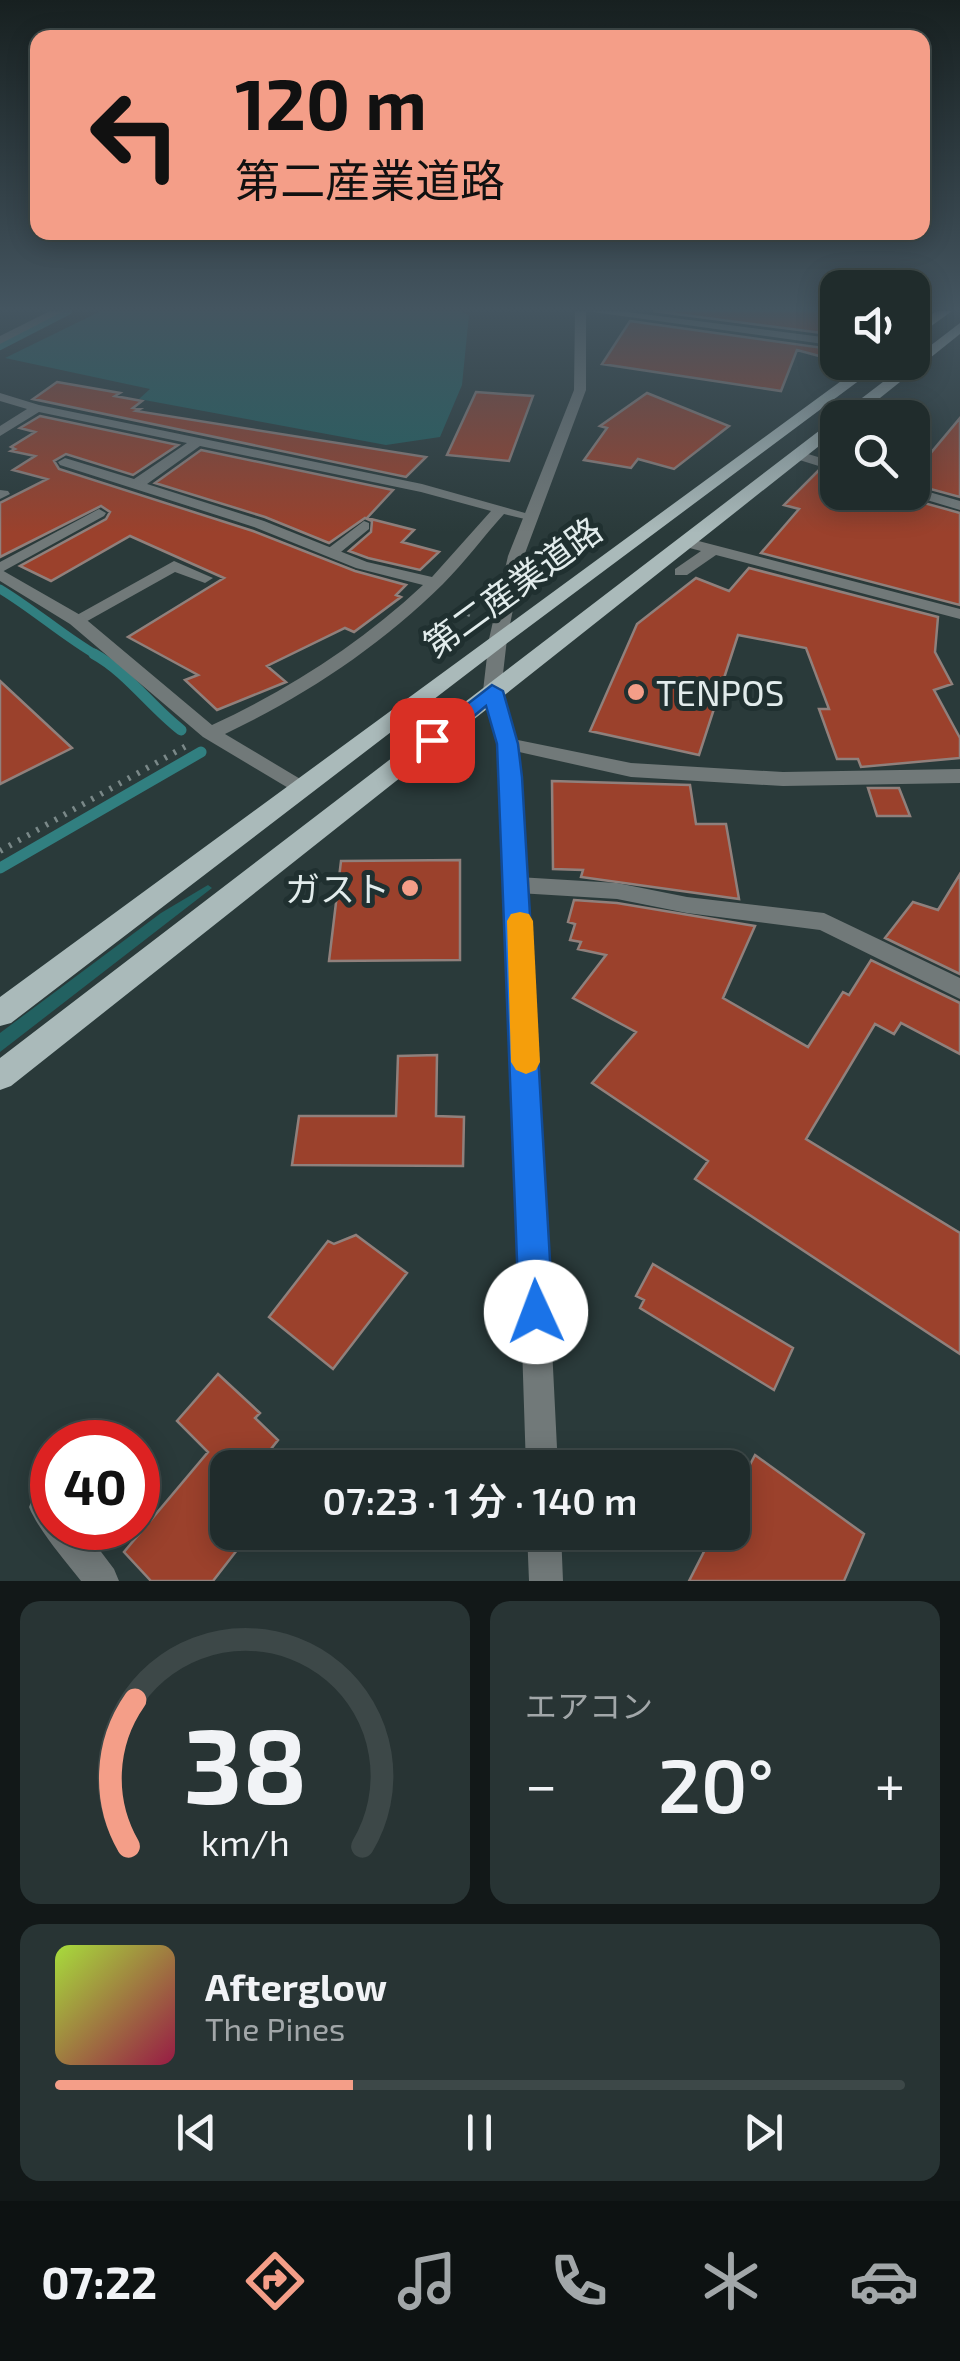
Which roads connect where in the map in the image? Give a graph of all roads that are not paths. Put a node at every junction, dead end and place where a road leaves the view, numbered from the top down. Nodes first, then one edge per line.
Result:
1 (580, 385) edge
2 (846, 385) edge
3 (0, 397) edge
4 (37, 408) junction
5 (0, 432) edge
6 (820, 437) edge
7 (198, 442) junction
8 (798, 455) junction
9 (66, 462) dead end
10 (820, 462) edge
11 (137, 484) junction
12 (930, 497) edge
13 (960, 506) edge
14 (500, 509) junction
15 (98, 513) dead end
16 (529, 516) junction
17 (364, 526) dead end
18 (687, 543) junction
19 (715, 549) junction
20 (331, 553) junction
21 (0, 571) edge
22 (681, 572) dead end
23 (205, 578) dead end
24 (434, 583) junction
25 (960, 614) edge
26 (76, 620) junction
27 (498, 639) junction
28 (492, 691) junction
29 (210, 733) junction
30 (508, 744) junction
31 (960, 776) edge
32 (300, 788) junction
33 (518, 885) junction
34 (960, 989) edge
35 (0, 1014) edge
36 (0, 1076) edge
37 (541, 1450) edge
38 (79, 1550) edge
39 (545, 1550) edge
40 (102, 1581) edge
41 (546, 1581) edge

1 - 16 street
2 - 27 main road, 第二産業道路
3 - 4 street
4 - 5 street
4 - 7 street
6 - 8 main road, 第二産業道路
7 - 11 street
7 - 14 street
8 - 10 street
8 - 18 main road, 第二産業道路
9 - 11 street
11 - 20 street
12 - 13 street
14 - 16 street
14 - 24 street
15 - 21 street
16 - 27 street
17 - 20 street
18 - 19 street
18 - 28 main road, 第二産業道路
19 - 22 street
19 - 25 street
20 - 24 street
21 - 26 street
23 - 26 street
24 - 29 street
26 - 29 street
27 - 28 street
27 - 32 main road, 第二産業道路
28 - 30 street
28 - 36 main road, 第二産業道路
29 - 32 street
30 - 31 street
30 - 33 street
32 - 35 main road, 第二産業道路
33 - 34 street
33 - 37 street
38 - 40 street
39 - 41 street

